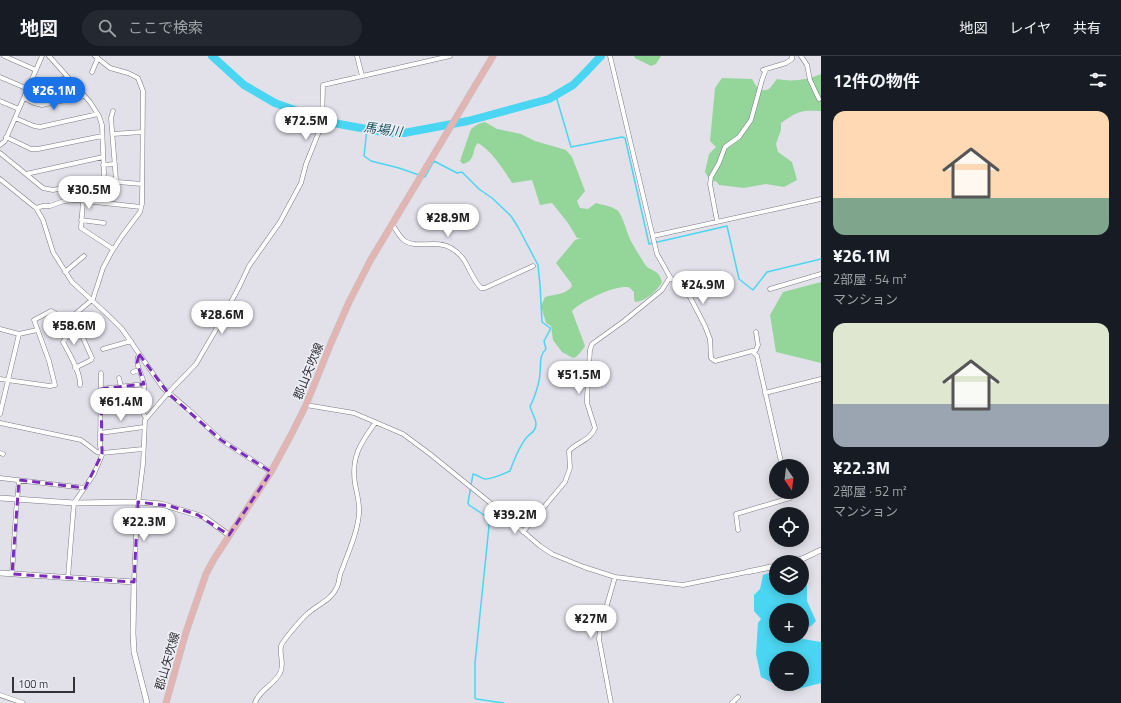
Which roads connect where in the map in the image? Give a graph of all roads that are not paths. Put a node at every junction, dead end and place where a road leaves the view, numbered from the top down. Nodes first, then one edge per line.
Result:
1 (4, 56) edge
2 (42, 56) edge
3 (49, 56) edge
4 (357, 56) edge
5 (450, 56) edge
6 (492, 56) edge
7 (610, 56) edge
8 (792, 56) edge
9 (801, 56) edge
10 (97, 57) edge
11 (36, 70) junction
12 (92, 72) dead end
13 (362, 76) junction
14 (0, 77) edge
15 (68, 78) junction
16 (32, 79) junction
17 (28, 89) junction
18 (84, 96) junction
19 (24, 98) junction
20 (819, 99) dead end
21 (0, 101) edge
22 (19, 109) junction
23 (112, 111) dead end
24 (98, 114) junction
25 (15, 118) junction
26 (142, 132) junction
27 (112, 134) junction
28 (102, 136) junction
29 (6, 137) junction
30 (0, 145) edge
31 (0, 153) edge
32 (103, 158) junction
33 (115, 164) junction
34 (103, 165) junction
35 (26, 174) junction
36 (0, 179) edge
37 (142, 184) junction
38 (821, 199) edge
39 (83, 201) junction
40 (141, 207) junction
41 (36, 208) junction
42 (81, 220) junction
43 (717, 222) junction
44 (104, 223) dead end
45 (392, 224) junction
46 (653, 236) junction
47 (114, 249) junction
48 (84, 256) dead end
49 (533, 266) dead end
50 (65, 272) junction
51 (821, 274) edge
52 (670, 277) junction
53 (770, 289) dead end
54 (92, 300) junction
55 (66, 321) junction
56 (0, 329) edge
57 (37, 330) junction
58 (756, 332) dead end
59 (19, 334) junction
60 (71, 335) junction
61 (131, 341) junction
62 (103, 349) dead end
63 (753, 352) junction
64 (139, 354) junction
65 (75, 368) junction
66 (139, 370) junction
67 (133, 372) dead end
68 (101, 373) dead end
69 (119, 378) dead end
70 (0, 379) edge
71 (9, 380) junction
72 (821, 380) edge
73 (144, 384) junction
74 (80, 385) dead end
75 (121, 387) junction
76 (101, 389) junction
77 (168, 393) junction
78 (766, 393) junction
79 (306, 405) junction
80 (142, 406) junction
81 (101, 410) junction
82 (0, 414) edge
83 (146, 418) junction
84 (0, 423) edge
85 (376, 423) junction
86 (144, 427) junction
87 (100, 433) junction
88 (144, 449) junction
89 (102, 453) junction
90 (780, 459) edge
91 (271, 472) junction
92 (0, 478) edge
93 (19, 480) junction
94 (85, 488) junction
95 (0, 498) edge
96 (787, 499) edge
97 (17, 500) junction
98 (138, 502) junction
99 (74, 503) junction
100 (738, 530) dead end
101 (523, 532) junction
102 (229, 536) junction
103 (821, 550) edge
104 (809, 556) edge
105 (769, 568) edge
106 (748, 572) joint
107 (0, 573) edge
108 (12, 574) junction
109 (68, 577) junction
110 (615, 577) junction
111 (134, 582) junction
112 (0, 695) edge
113 (738, 697) dead end
114 (23, 703) edge
115 (147, 703) edge
116 (166, 703) edge
117 (255, 703) edge
118 (611, 703) edge
119 (732, 703) edge

1 - 11 street
2 - 11 street
3 - 15 street
4 - 13 street
5 - 13 street
6 - 45 main road, 郡山矢吹線
7 - 46 street
8 - 43 street
9 - 20 street
10 - 12 street
10 - 26 street
11 - 16 street
13 - 77 street
14 - 17 street
15 - 16 street
15 - 18 street
16 - 17 street
17 - 19 street
18 - 19 street
18 - 24 street
19 - 22 street
21 - 22 street
22 - 25 street
23 - 27 street
24 - 25 street
24 - 28 street
25 - 29 street
26 - 27 street
26 - 37 street
27 - 33 street
28 - 29 street
28 - 32 street
29 - 30 street
31 - 35 street
32 - 34 street
32 - 35 street
33 - 34 street
33 - 37 street
34 - 35 street
36 - 41 street
37 - 40 street
38 - 43 street
39 - 40 street
39 - 41 street
39 - 42 street
40 - 47 street
41 - 50 street
42 - 44 street
42 - 47 street
43 - 46 street
45 - 49 street
45 - 79 main road, 郡山矢吹線
46 - 52 street
47 - 54 street
48 - 50 street
50 - 54 street
51 - 53 street
52 - 63 street
52 - 101 street
54 - 55 street
54 - 61 street
55 - 57 street
55 - 60 street
56 - 59 street
57 - 59 street
57 - 71 street
58 - 63 street
59 - 71 street
60 - 65 street
60 - 65 street
61 - 62 street
61 - 64 street
63 - 78 street
64 - 66 street
64 - 77 street
65 - 74 street
66 - 67 street
66 - 73 street
68 - 76 street
69 - 75 street
70 - 71 street
71 - 82 street
72 - 78 street
73 - 75 street
73 - 80 street
75 - 76 street
76 - 81 street
77 - 83 street
77 - 91 street
78 - 90 street
79 - 85 street
79 - 91 main road, 郡山矢吹線
80 - 81 street
80 - 83 street
81 - 87 street
83 - 86 street
84 - 89 street
85 - 101 street
85 - 117 street
86 - 87 street
86 - 88 street
87 - 89 street
88 - 89 street
88 - 98 street
89 - 94 street
91 - 102 main road, 郡山矢吹線
92 - 93 street
93 - 94 street
93 - 97 street
94 - 99 street
95 - 97 street
96 - 100 street
97 - 99 street
97 - 108 street
98 - 99 street
98 - 102 street
98 - 111 street
99 - 109 street
101 - 110 street
102 - 116 main road, 郡山矢吹線
103 - 104 street
105 - 106 street
106 - 110 street
107 - 108 street
108 - 109 street
109 - 111 street
110 - 118 street
111 - 115 street
112 - 114 street
113 - 119 street

